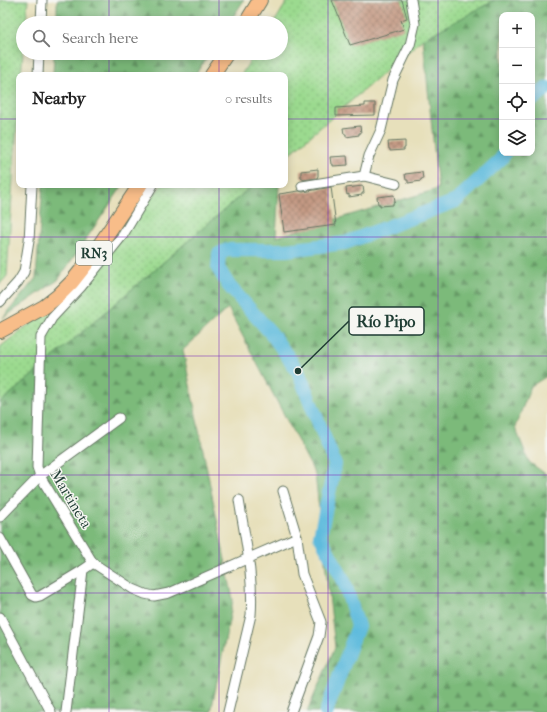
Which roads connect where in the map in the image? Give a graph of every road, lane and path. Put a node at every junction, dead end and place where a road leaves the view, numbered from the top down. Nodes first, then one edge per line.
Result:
1 (42, 0) edge
2 (260, 0) edge
3 (411, 0) edge
4 (41, 16) edge
5 (250, 16) edge
6 (39, 60) edge
7 (222, 60) edge
8 (38, 72) edge
9 (214, 72) edge
10 (364, 176) junction
11 (396, 184) dead end
12 (302, 186) dead end
13 (32, 188) edge
14 (138, 188) edge
15 (151, 188) edge
16 (0, 302) edge
17 (0, 331) edge
18 (119, 418) dead end
19 (40, 476) junction
20 (283, 491) dead end
21 (238, 500) dead end
22 (0, 517) edge
23 (297, 537) junction
24 (0, 538) edge
25 (249, 558) junction
26 (93, 563) junction
27 (83, 570) junction
28 (0, 617) edge
29 (51, 712) edge
30 (66, 712) edge
31 (228, 712) edge
32 (291, 712) edge

1 - 4 street
2 - 5 main road
3 - 10 street
6 - 8 street
7 - 9 main road
10 - 11 street
10 - 12 street
13 - 16 street
14 - 17 main road, RN3
15 - 19 street, Martineta
18 - 19 street
19 - 22 street
19 - 26 street, Martineta
20 - 23 street
21 - 25 street
23 - 25 street, Martineta
23 - 32 street
24 - 27 street
25 - 26 street, Martineta
25 - 31 street
26 - 27 street
27 - 30 street
28 - 29 street

